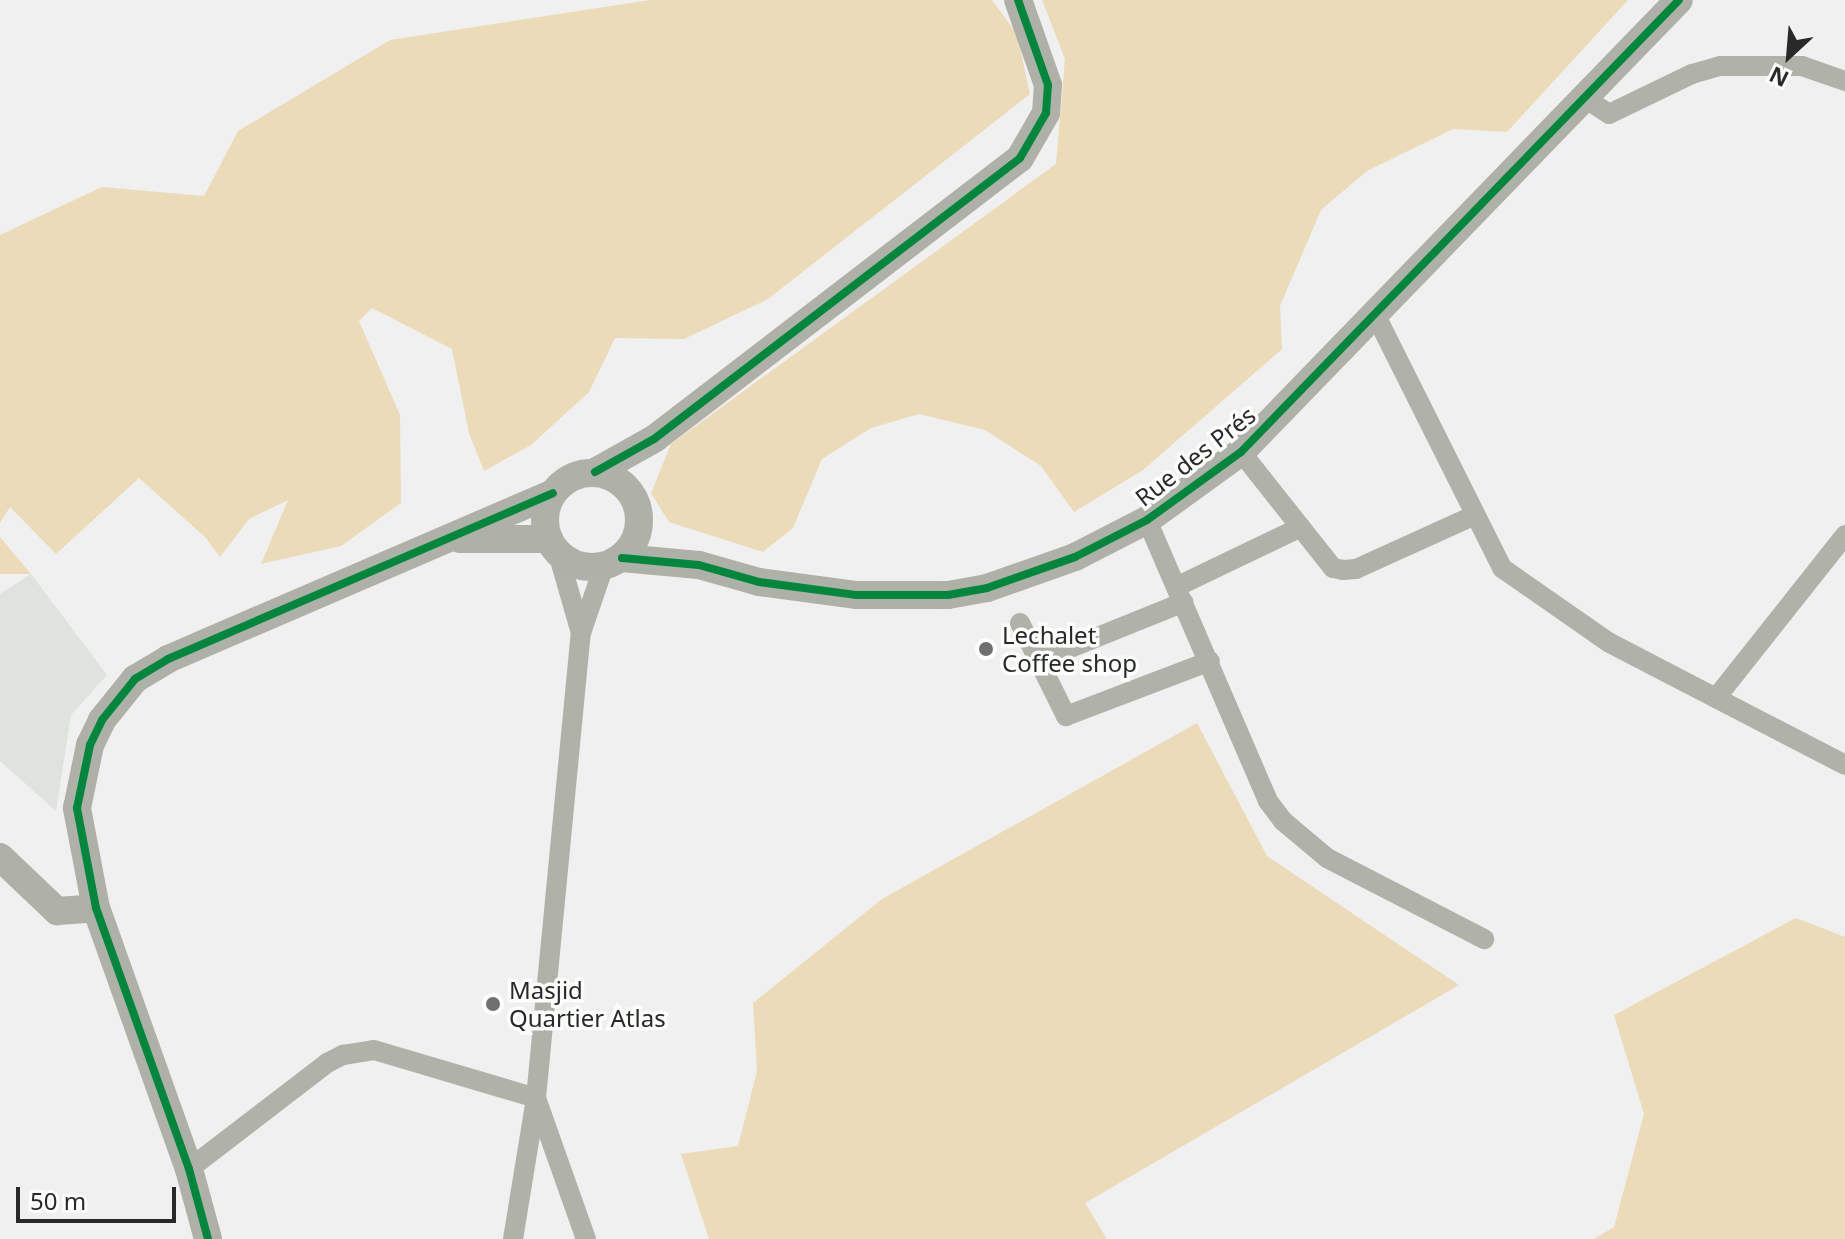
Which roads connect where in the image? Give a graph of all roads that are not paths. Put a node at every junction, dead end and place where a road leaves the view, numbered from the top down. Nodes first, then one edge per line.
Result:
1 (1018, 0) edge
2 (1679, 0) edge
3 (1845, 81) edge
4 (1583, 97) junction
5 (1375, 314) junction
6 (654, 439) junction
7 (1241, 452) junction
8 (595, 472) junction
9 (553, 493) junction
10 (634, 496) junction
11 (1473, 516) junction
12 (1147, 520) junction
13 (640, 525) junction
14 (1301, 527) junction
15 (1845, 535) edge
16 (447, 539) junction
17 (553, 546) junction
18 (613, 562) junction
19 (699, 565) junction
20 (1181, 594) junction
21 (1020, 623) dead end
22 (581, 633) junction
23 (1038, 661) junction
24 (1210, 661) junction
25 (1716, 698) junction
26 (1845, 765) edge
27 (0, 857) edge
28 (96, 908) junction
29 (1484, 939) dead end
30 (536, 1098) junction
31 (189, 1169) junction
32 (208, 1239) edge
33 (513, 1239) edge
34 (586, 1239) edge

1 - 6 street
2 - 4 street, Rue des Prés
3 - 4 street
4 - 5 street, Rue des Prés
5 - 7 street, Rue des Prés
5 - 11 street
6 - 8 street
6 - 10 street
7 - 12 street, Rue des Prés
7 - 14 street
8 - 9 street
8 - 10 street
9 - 16 street
9 - 17 street
10 - 13 street
11 - 14 street
11 - 25 street
12 - 19 street, Rue des Prés
12 - 20 street
13 - 18 street
13 - 19 street, Rue des Prés
14 - 20 street
15 - 25 street
16 - 17 street
16 - 28 street
17 - 18 street
17 - 22 street
18 - 19 street, Rue des Prés
18 - 22 street
20 - 23 street
20 - 24 street
21 - 23 street
22 - 30 street
23 - 24 street
24 - 29 street
25 - 26 street
27 - 28 street
28 - 31 street
30 - 31 street
30 - 33 street
30 - 34 street
31 - 32 street

